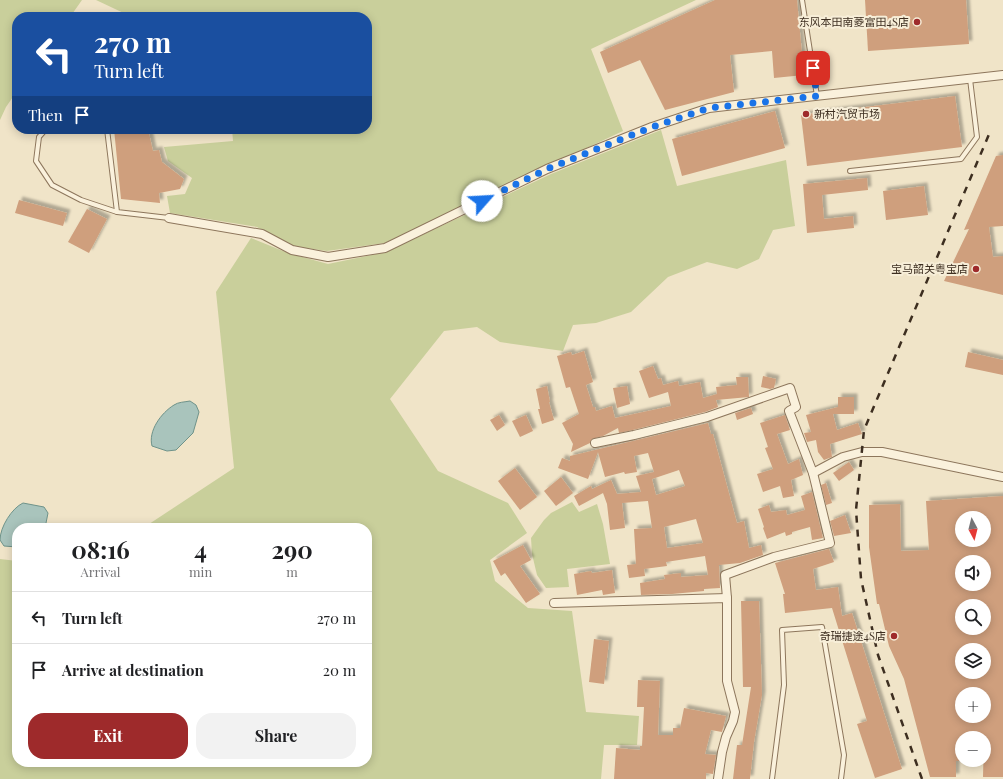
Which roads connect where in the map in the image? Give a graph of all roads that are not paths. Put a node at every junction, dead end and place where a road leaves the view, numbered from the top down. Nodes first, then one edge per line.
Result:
1 (802, 0) edge
2 (1003, 75) edge
3 (970, 79) junction
4 (817, 96) junction
5 (42, 134) edge
6 (108, 134) edge
7 (850, 171) dead end
8 (117, 212) junction
9 (169, 218) joint
10 (595, 443) dead end
11 (813, 473) junction
12 (1003, 477) edge
13 (727, 598) junction
14 (554, 603) dead end
15 (718, 779) edge
16 (772, 779) edge
17 (841, 779) edge

1 - 4 lane
2 - 3 street
3 - 4 street
3 - 7 lane
4 - 9 street
5 - 8 lane
6 - 8 lane
8 - 9 lane
10 - 11 street
11 - 12 street
11 - 13 street
13 - 14 street
13 - 15 street
16 - 17 lane

